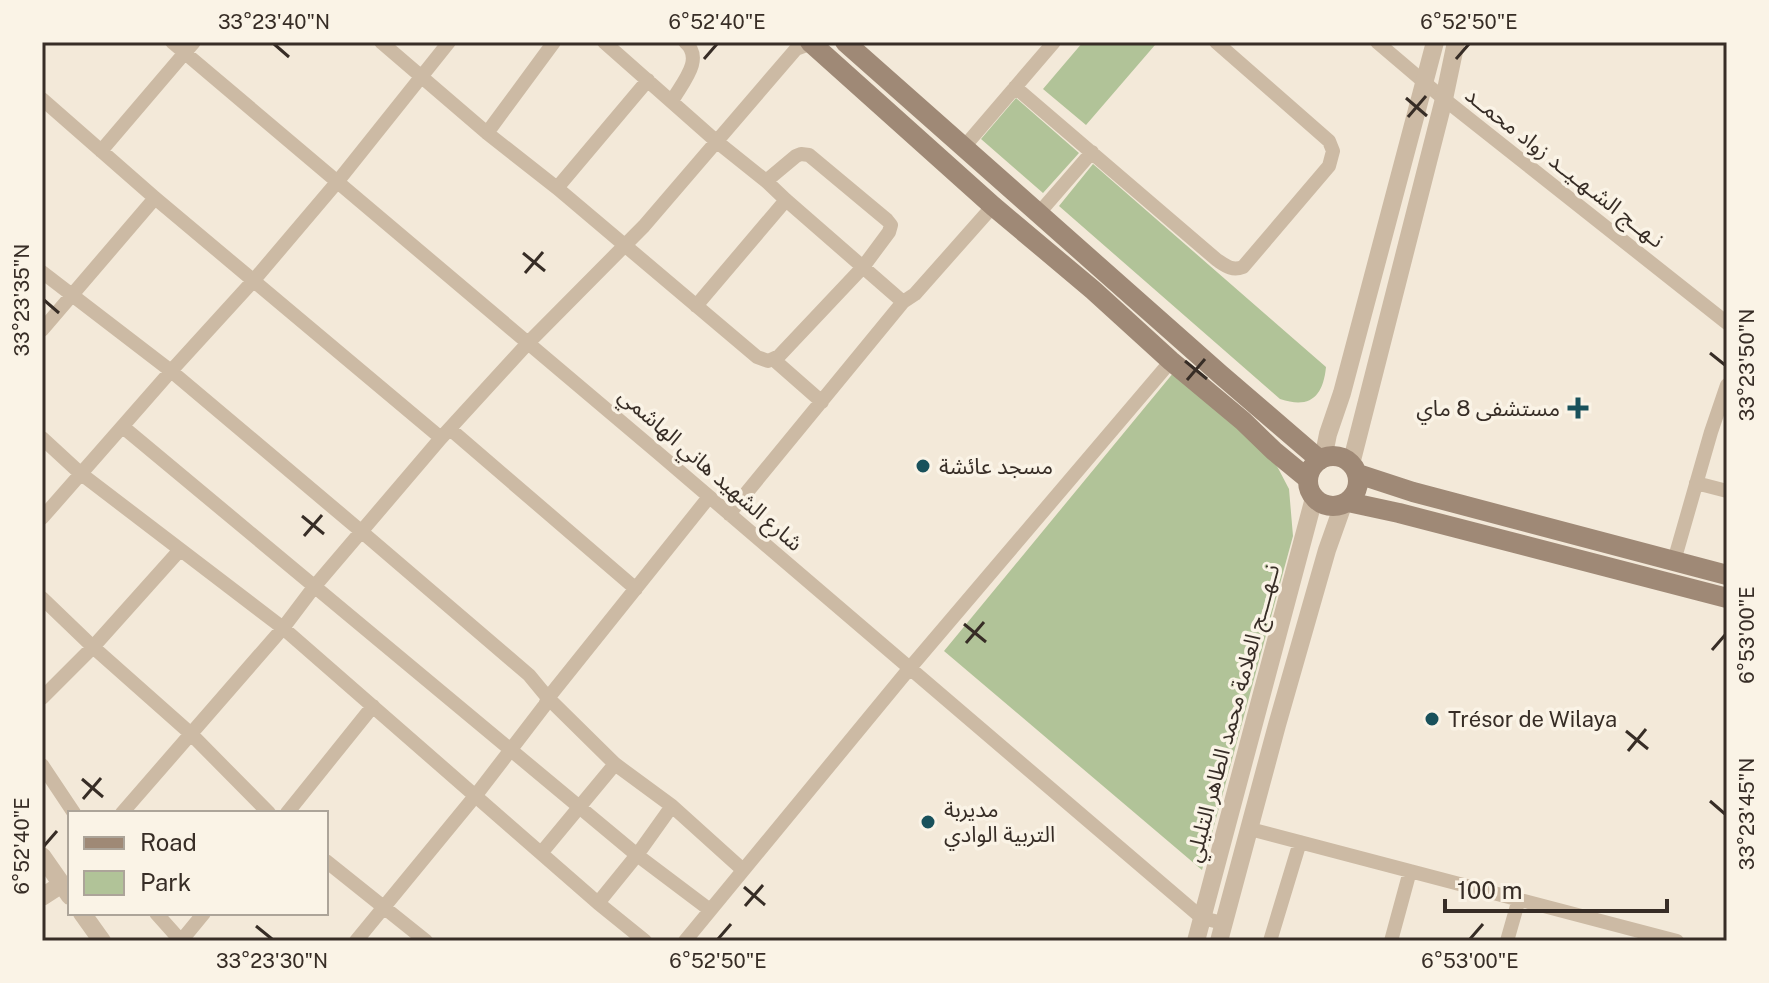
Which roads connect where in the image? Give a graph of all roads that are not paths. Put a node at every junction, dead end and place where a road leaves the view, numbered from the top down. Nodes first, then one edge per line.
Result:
1 (172, 42) edge
2 (381, 42) edge
3 (449, 42) edge
4 (554, 42) edge
5 (604, 42) edge
6 (685, 42) edge
7 (845, 42) edge
8 (1054, 42) edge
9 (1216, 42) edge
10 (1377, 42) edge
11 (1435, 42) edge
12 (1456, 42) edge
13 (806, 44) edge
14 (189, 47) edge
15 (421, 75) junction
16 (648, 80) junction
17 (1424, 82) junction
18 (1015, 87) junction
19 (1444, 99) junction
20 (672, 101) junction
21 (44, 106) edge
22 (487, 133) junction
23 (716, 141) junction
24 (964, 147) junction
25 (101, 151) junction
26 (1092, 152) junction
27 (338, 181) junction
28 (766, 181) junction
29 (557, 188) junction
30 (155, 198) junction
31 (786, 200) junction
32 (993, 206) junction
33 (1039, 213) junction
34 (625, 247) junction
35 (863, 267) junction
36 (42, 272) edge
37 (254, 280) junction
38 (71, 296) junction
39 (903, 302) junction
40 (696, 306) junction
41 (1727, 323) edge
42 (42, 330) edge
43 (528, 343) junction
44 (773, 359) junction
45 (1171, 361) junction
46 (171, 371) junction
47 (1727, 385) edge
48 (822, 402) junction
49 (123, 427) junction
50 (445, 434) junction
51 (42, 438) edge
52 (1322, 459) junction
53 (1354, 469) junction
54 (80, 473) junction
55 (1696, 483) junction
56 (1311, 488) junction
57 (1727, 491) edge
58 (709, 497) junction
59 (1346, 504) junction
60 (729, 514) junction
61 (42, 518) edge
62 (362, 532) junction
63 (179, 551) junction
64 (1674, 561) junction
65 (1727, 575) edge
66 (314, 587) junction
67 (636, 589) junction
68 (42, 598) edge
69 (1727, 598) edge
70 (283, 628) junction
71 (93, 647) junction
72 (909, 669) junction
73 (42, 698) edge
74 (548, 698) junction
75 (373, 706) junction
76 (190, 733) junction
77 (511, 748) junction
78 (615, 764) junction
79 (42, 765) edge
80 (476, 795) junction
81 (672, 806) junction
82 (581, 807) junction
83 (73, 811) edge
84 (124, 811) edge
85 (267, 811) edge
86 (289, 811) edge
87 (1250, 829) junction
88 (1300, 842) junction
89 (542, 852) junction
90 (637, 855) junction
91 (42, 856) edge
92 (328, 863) edge
93 (743, 870) junction
94 (1410, 871) junction
95 (67, 885) edge
96 (42, 897) edge
97 (1519, 899) junction
98 (598, 903) junction
99 (383, 908) junction
100 (710, 910) junction
101 (83, 915) edge
102 (158, 915) edge
103 (202, 915) edge
104 (1202, 918) junction
105 (1221, 932) edge
106 (1629, 935) edge
107 (102, 941) edge
108 (181, 941) edge
109 (356, 941) edge
110 (426, 941) edge
111 (645, 941) edge
112 (685, 941) edge
113 (1196, 941) edge
114 (1270, 941) edge
115 (1391, 941) edge
116 (1507, 941) edge
117 (1677, 941) edge

1 - 14 street, شارع الشهيد هاني الهاشمي
2 - 15 street
3 - 15 street
4 - 22 street
5 - 16 street
6 - 20 street
7 - 24 main road
8 - 18 street
9 - 26 street
10 - 17 street, نـهــج الشـهـيــد زواد محمــد
11 - 17 street
12 - 19 street
13 - 23 street
13 - 32 main road
14 - 25 street
14 - 27 street, شارع الشهيد هاني الهاشمي
15 - 22 street
15 - 27 street
16 - 20 street
16 - 29 street
17 - 19 street, نـهــج الشـهـيــد زواد محمــد
17 - 52 street
18 - 24 street
18 - 26 street
19 - 41 street, نـهــج الشـهـيــد زواد محمــد
19 - 53 street
20 - 23 street
21 - 25 street
22 - 29 street
23 - 28 street
23 - 34 street
24 - 33 main road
25 - 30 street
26 - 33 street
27 - 37 street
27 - 43 street, شارع الشهيد هاني الهاشمي
28 - 31 street
28 - 35 street
29 - 34 street
30 - 37 street
30 - 38 street
31 - 35 street
31 - 40 street
32 - 39 street
32 - 45 main road
33 - 52 main road
34 - 40 street
34 - 43 street
35 - 39 street
35 - 44 street
36 - 38 street
37 - 46 street
37 - 50 street
38 - 42 street
38 - 46 street
39 - 48 street
40 - 44 street
43 - 50 street
43 - 58 street, شارع الشهيد هاني الهاشمي
44 - 48 street
45 - 56 main road
45 - 72 street
46 - 49 street
46 - 62 street
47 - 55 street
48 - 60 street
49 - 54 street
49 - 66 street
50 - 62 street
50 - 67 street
51 - 54 street
52 - 53 main road
52 - 56 main road
53 - 59 main road
53 - 64 main road
54 - 61 street
54 - 63 street
55 - 57 street
55 - 64 street
56 - 59 main road
56 - 104 street, نــهــــج العلامة محمد الطاهر التليلي
58 - 60 street, شارع الشهيد هاني الهاشمي
58 - 67 street
59 - 69 main road
59 - 87 street
60 - 72 street, شارع الشهيد هاني الهاشمي
62 - 66 street
62 - 74 street
63 - 70 street
63 - 71 street
64 - 65 main road
66 - 70 street
66 - 77 street
67 - 74 street
68 - 71 street
70 - 75 street
70 - 76 street
71 - 73 street
71 - 76 street
72 - 93 street
72 - 104 street, شارع الشهيد هاني الهاشمي
74 - 77 street
74 - 78 street
75 - 80 street
75 - 86 street
76 - 84 street
76 - 85 street
77 - 80 street
77 - 82 street
78 - 81 street
78 - 82 street
79 - 83 street
80 - 89 street
80 - 99 street
81 - 90 street
81 - 93 street
82 - 89 street
82 - 90 street
87 - 88 street
87 - 105 street
88 - 94 street
88 - 114 street
89 - 98 street
90 - 98 street
90 - 100 street
91 - 95 street
92 - 99 street
93 - 100 street
94 - 97 street
94 - 115 street
95 - 96 street
97 - 106 street
97 - 116 street
98 - 111 street
99 - 109 street
99 - 110 street
100 - 112 street
101 - 107 street
102 - 108 street
103 - 108 street
104 - 105 street, شارع الشهيد هاني الهاشمي
104 - 113 street, نــهــــج العلامة محمد الطاهر التليلي
106 - 117 street

